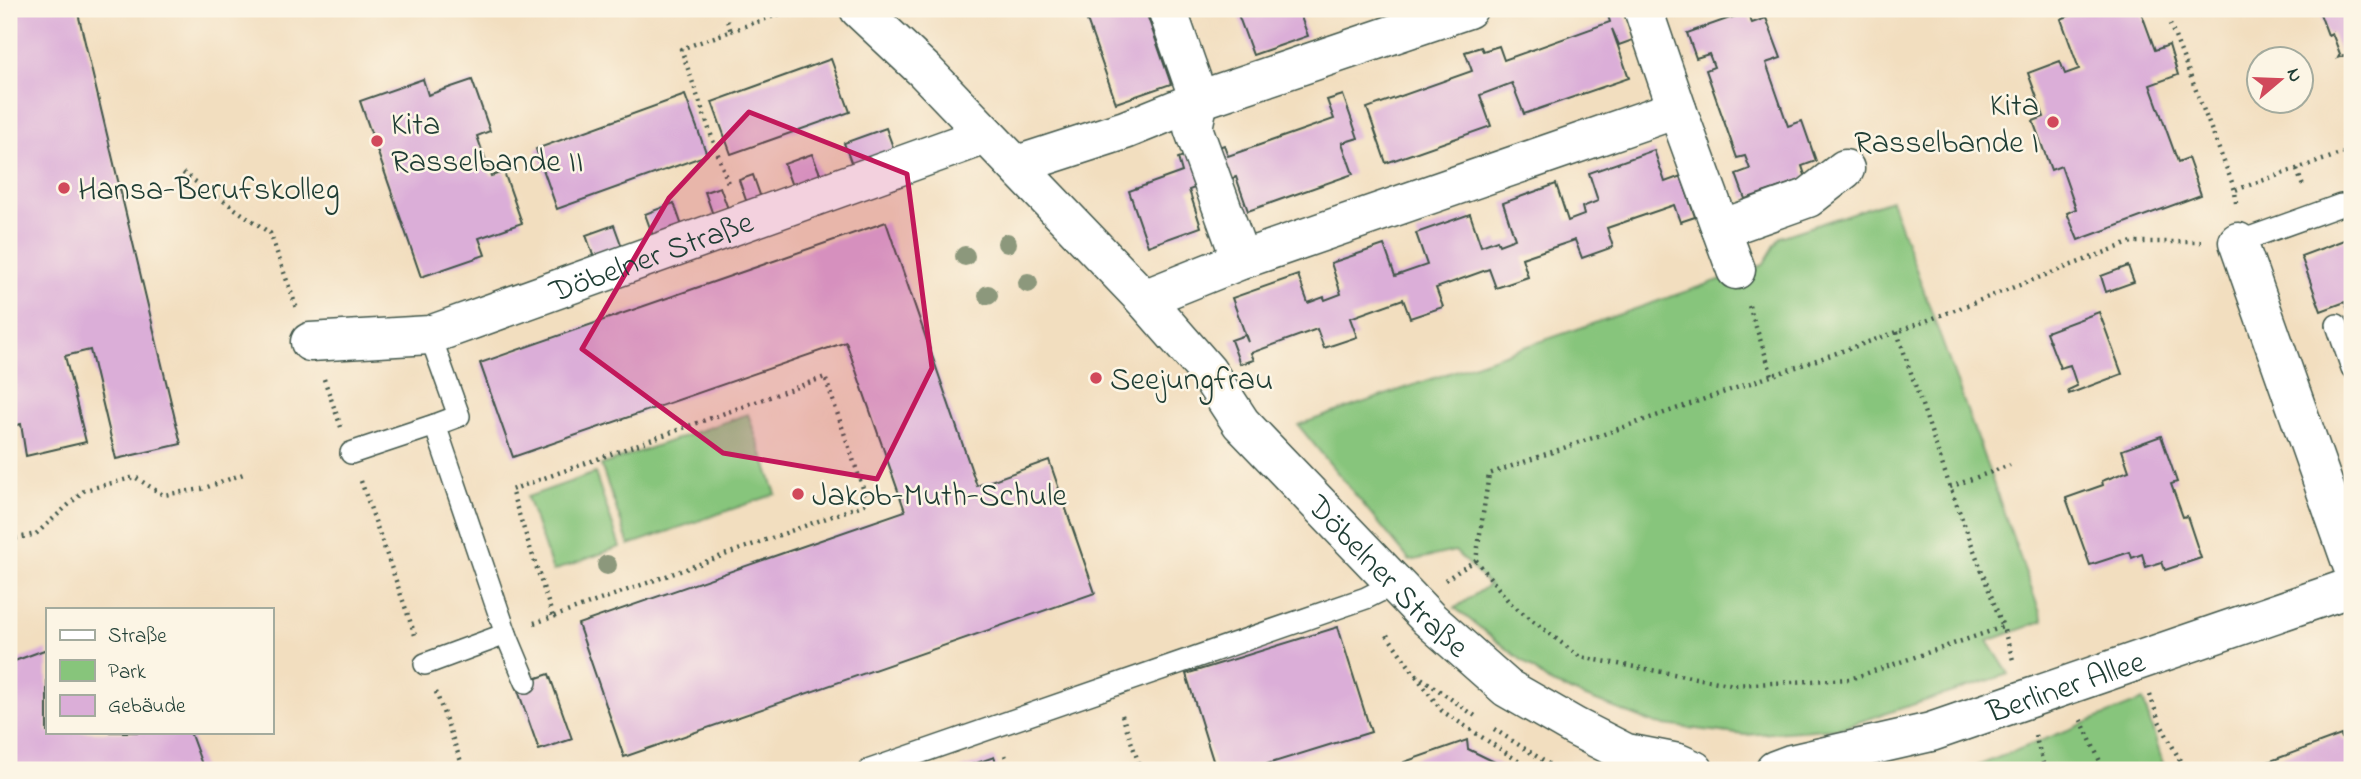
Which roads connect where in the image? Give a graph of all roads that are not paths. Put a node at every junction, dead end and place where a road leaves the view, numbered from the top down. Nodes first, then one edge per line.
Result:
1 (859, 9) edge
2 (1167, 9) edge
3 (1468, 9) edge
4 (1643, 9) edge
5 (1199, 100) junction
6 (1677, 109) junction
7 (986, 135) junction
8 (1017, 165) junction
9 (1845, 169) dead end
10 (2342, 205) dead end
11 (1721, 229) junction
12 (2238, 242) joint
13 (1241, 260) junction
14 (1736, 271) road end
15 (1144, 299) junction
16 (2337, 325) dead end
17 (430, 334) junction
18 (310, 342) dead end
19 (2352, 368) edge
20 (435, 425) junction
21 (351, 453) dead end
22 (2343, 512) edge
23 (2352, 565) edge
24 (2352, 587) edge
25 (1404, 592) junction
26 (506, 634) junction
27 (425, 664) dead end
28 (526, 682) dead end
29 (870, 770) edge
30 (1694, 770) edge
31 (1775, 770) edge

1 - 7 street, Döbelner Straße
2 - 5 street
3 - 5 street
4 - 6 street
5 - 8 street
5 - 13 street
6 - 11 street
6 - 13 street
7 - 8 street, Döbelner Straße
7 - 17 street, Döbelner Straße
8 - 15 street, Döbelner Straße
9 - 11 street
10 - 12 lane
11 - 14 street
12 - 22 street
13 - 15 street
15 - 25 street, Döbelner Straße
16 - 19 lane
17 - 18 street, Döbelner Straße
17 - 20 lane
20 - 21 lane
20 - 26 lane
22 - 23 street
24 - 31 street, Berliner Allee
25 - 29 lane
25 - 30 street, Döbelner Straße
26 - 27 lane
26 - 28 lane

